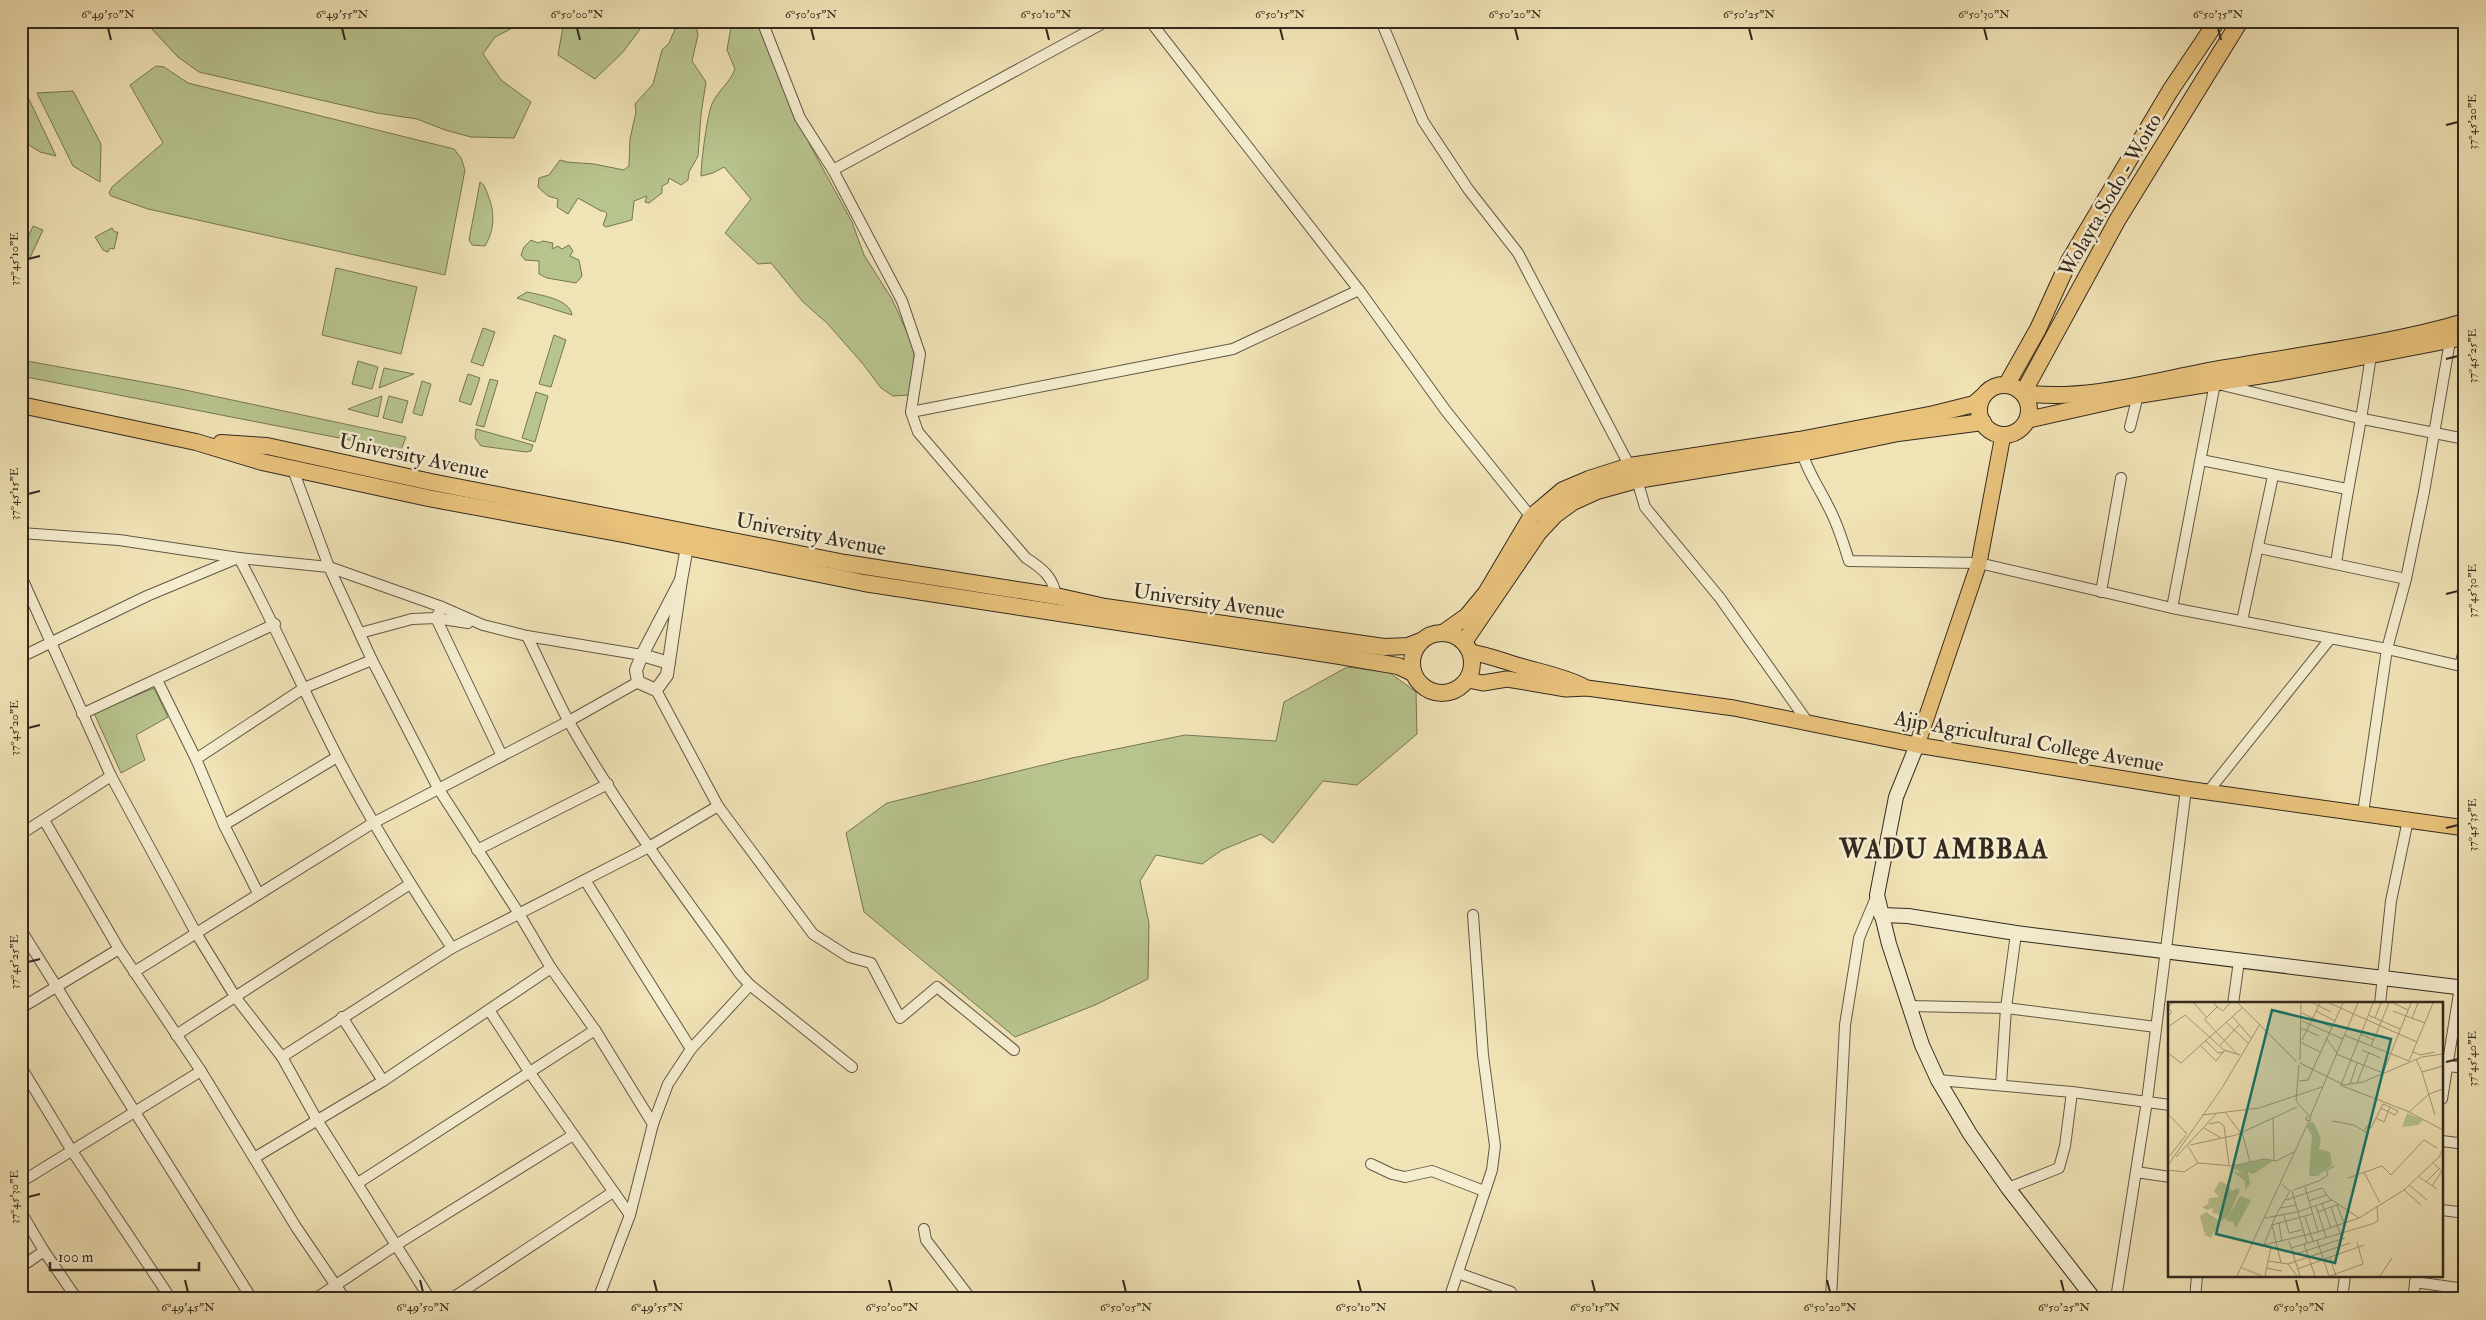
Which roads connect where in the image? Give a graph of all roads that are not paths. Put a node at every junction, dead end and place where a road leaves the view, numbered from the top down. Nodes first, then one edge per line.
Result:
1 (762, 21) edge
2 (1107, 21) edge
3 (1150, 21) edge
4 (1381, 21) edge
5 (2217, 21) edge
6 (2240, 21) edge
7 (833, 170) junction
8 (1359, 290) junction
9 (2465, 322) edge
10 (2457, 339) edge
11 (2371, 354) junction
12 (2216, 377) junction
13 (2007, 384) junction
14 (2024, 393) junction
15 (2138, 395) junction
16 (1982, 397) junction
17 (21, 405) edge
18 (911, 412) junction
19 (2363, 419) junction
20 (2027, 420) junction
21 (1983, 422) junction
22 (2130, 427) dead end
23 (2434, 434) junction
24 (2002, 435) junction
25 (2465, 439) edge
26 (196, 442) junction
27 (1801, 446) junction
28 (2201, 460) junction
29 (292, 467) junction
30 (1634, 473) junction
31 (2273, 476) junction
32 (2120, 478) dead end
33 (2347, 489) junction
34 (429, 490) junction
35 (1531, 517) junction
36 (21, 533) edge
37 (687, 547) junction
38 (2259, 548) junction
39 (239, 558) junction
40 (1979, 563) junction
41 (2336, 564) junction
42 (329, 567) junction
43 (21, 576) edge
44 (681, 580) junction
45 (2406, 580) junction
46 (2101, 592) junction
47 (1055, 604) junction
48 (442, 607) junction
49 (2172, 608) junction
50 (436, 618) junction
51 (2242, 621) junction
52 (275, 624) junction
53 (483, 625) junction
54 (360, 633) junction
55 (1443, 633) junction
56 (527, 636) junction
57 (2330, 638) junction
58 (1421, 641) junction
59 (51, 643) junction
60 (2465, 646) edge
61 (1467, 647) junction
62 (2387, 649) junction
63 (642, 655) junction
64 (21, 657) edge
65 (372, 660) junction
66 (669, 663) junction
67 (2463, 666) edge
68 (1413, 672) junction
69 (157, 680) junction
70 (1468, 680) junction
71 (638, 682) junction
72 (304, 688) junction
73 (1587, 688) junction
74 (656, 690) junction
75 (82, 714) junction
76 (569, 721) junction
77 (1808, 724) junction
78 (1917, 745) junction
79 (337, 756) junction
80 (502, 756) junction
81 (196, 759) junction
82 (111, 776) junction
83 (608, 784) junction
84 (438, 788) junction
85 (2186, 790) junction
86 (2207, 793) junction
87 (718, 806) junction
88 (2363, 813) junction
89 (44, 820) junction
90 (2408, 820) junction
91 (373, 823) junction
92 (224, 825) junction
93 (2465, 828) edge
94 (21, 834) edge
95 (649, 847) junction
96 (477, 850) junction
97 (585, 880) junction
98 (410, 884) junction
99 (258, 893) junction
100 (1877, 895) junction
101 (518, 912) junction
102 (1473, 915) dead end
103 (1881, 916) junction
104 (21, 930) edge
105 (196, 933) junction
106 (2016, 933) junction
107 (452, 948) junction
108 (119, 949) junction
109 (2166, 951) junction
110 (2239, 961) junction
111 (551, 968) junction
112 (134, 972) junction
113 (2383, 977) junction
114 (750, 985) junction
115 (57, 987) junction
116 (2463, 987) edge
117 (236, 998) junction
118 (2233, 1002) edge
119 (2380, 1002) edge
120 (1909, 1006) junction
121 (21, 1008) edge
122 (2006, 1008) junction
123 (489, 1010) junction
124 (342, 1017) junction
125 (2156, 1027) junction
126 (595, 1030) junction
127 (176, 1035) junction
128 (691, 1049) junction
129 (1014, 1050) dead end
130 (282, 1057) junction
131 (2448, 1066) junction
132 (21, 1067) edge
133 (852, 1067) dead end
134 (2465, 1068) edge
135 (201, 1071) junction
136 (530, 1073) junction
137 (1938, 1080) junction
138 (383, 1081) junction
139 (2001, 1085) junction
140 (2444, 1088) edge
141 (2072, 1092) junction
142 (2147, 1101) junction
143 (2168, 1104) edge
144 (134, 1113) junction
145 (317, 1120) junction
146 (653, 1124) junction
147 (573, 1135) junction
148 (2444, 1141) edge
149 (2465, 1144) edge
150 (72, 1151) junction
151 (254, 1158) junction
152 (1371, 1164) dead end
153 (2136, 1172) junction
154 (2168, 1178) edge
155 (21, 1182) edge
156 (358, 1183) junction
157 (2008, 1188) junction
158 (1484, 1191) junction
159 (613, 1192) junction
160 (2444, 1210) edge
161 (21, 1212) edge
162 (2465, 1214) edge
163 (630, 1215) junction
164 (924, 1229) dead end
165 (396, 1245) junction
166 (44, 1251) junction
167 (21, 1267) edge
168 (1458, 1273) junction
169 (2197, 1278) edge
170 (2345, 1278) edge
171 (2415, 1279) edge
172 (336, 1283) junction
173 (2465, 1289) edge
174 (77, 1299) edge
175 (171, 1299) edge
176 (252, 1299) edge
177 (315, 1299) edge
178 (345, 1299) edge
179 (430, 1299) edge
180 (451, 1299) edge
181 (598, 1299) edge
182 (971, 1299) edge
183 (1449, 1299) edge
184 (1514, 1299) edge
185 (1830, 1299) edge
186 (2094, 1299) edge
187 (2116, 1299) edge
188 (2195, 1299) edge
189 (2342, 1299) edge
190 (2413, 1299) edge

1 - 7 street
2 - 7 street
3 - 8 street
4 - 30 street
5 - 13 highway, Wolayta Sodo - Woito
6 - 14 highway, Wolayta Sodo - Woito
7 - 18 street
8 - 18 street
8 - 35 street
9 - 12 highway
10 - 11 highway
10 - 23 street
11 - 12 highway
11 - 19 street
12 - 14 highway
12 - 15 highway
12 - 19 street
12 - 28 street
13 - 14 highway
13 - 16 highway
14 - 20 highway
15 - 20 highway
15 - 22 street
16 - 21 highway
16 - 27 highway
17 - 26 highway, University Avenue
18 - 47 street
19 - 23 street
19 - 33 street
20 - 24 highway
21 - 24 highway
21 - 27 highway
23 - 25 street
23 - 45 street
24 - 40 main road
26 - 29 highway, University Avenue
26 - 34 highway, University Avenue
27 - 30 highway
27 - 40 street
28 - 31 street
28 - 49 street
29 - 34 highway, University Avenue
29 - 42 street
30 - 35 highway
30 - 61 highway
30 - 77 street
31 - 33 street
31 - 38 street
32 - 46 street
33 - 41 street
34 - 37 highway, University Avenue
34 - 47 highway, University Avenue
35 - 55 highway
36 - 39 street
37 - 44 street
37 - 47 highway, University Avenue
38 - 41 street
38 - 51 street
39 - 42 street
39 - 52 street
39 - 59 street
40 - 46 street
40 - 78 main road
41 - 45 street
42 - 48 street
42 - 54 street
43 - 59 street
44 - 63 street
44 - 66 street
45 - 62 street
46 - 49 street
47 - 58 highway, University Avenue
47 - 68 highway, University Avenue
48 - 50 street
48 - 53 street
49 - 51 street
50 - 53 street
50 - 54 street
50 - 80 street
51 - 57 street
52 - 69 street
52 - 72 street
53 - 56 street
54 - 65 street
55 - 58 highway
55 - 61 highway
56 - 63 street
56 - 76 street
57 - 62 street
57 - 86 street
58 - 68 highway
59 - 64 street
59 - 75 street
60 - 67 street
61 - 70 highway
61 - 73 main road
62 - 67 street
62 - 88 street
63 - 66 street
63 - 71 street
65 - 72 street
65 - 84 street
66 - 74 street
68 - 70 highway
69 - 75 street
69 - 81 street
70 - 73 main road
71 - 74 street
71 - 76 street
72 - 79 street
72 - 81 street
73 - 77 main road, Ajip Agricultural College Avenue
74 - 87 street
75 - 82 street
76 - 80 street
76 - 83 street
77 - 78 main road, Ajip Agricultural College Avenue
78 - 85 main road, Ajip Agricultural College Avenue
78 - 100 main road
79 - 91 street
79 - 92 street
80 - 84 street
81 - 92 street
82 - 89 street
82 - 105 street
83 - 95 street
83 - 96 street
84 - 91 street
84 - 96 street
85 - 86 main road, Ajip Agricultural College Avenue
85 - 109 street
86 - 88 main road, Ajip Agricultural College Avenue
87 - 95 street
87 - 129 street
88 - 90 main road, Ajip Agricultural College Avenue
89 - 94 street
89 - 108 street
90 - 93 main road, Ajip Agricultural College Avenue
90 - 113 street
91 - 98 street
91 - 99 street
92 - 99 street
95 - 97 street
95 - 114 street
96 - 101 street
97 - 101 street
97 - 128 street
98 - 107 street
98 - 117 street
99 - 105 street
100 - 103 main road
100 - 185 street
101 - 107 street
101 - 111 street
102 - 158 street
103 - 106 main road
103 - 120 main road
104 - 115 street
105 - 112 street
105 - 117 street
106 - 109 main road
106 - 122 street
107 - 124 street
108 - 112 street
108 - 115 street
109 - 110 main road
109 - 125 street
110 - 113 main road
110 - 118 street
111 - 123 street
111 - 126 street
112 - 127 street
113 - 116 main road
113 - 119 street
114 - 128 street
114 - 133 street
115 - 121 street
115 - 144 street
116 - 131 street
117 - 127 street
117 - 130 street
120 - 122 street
120 - 137 main road
122 - 125 street
122 - 139 street
123 - 136 street
123 - 138 street
124 - 130 street
124 - 138 street
125 - 142 street
126 - 136 street
126 - 146 street
127 - 135 street
128 - 146 street
130 - 145 street
131 - 134 street
131 - 140 street
132 - 150 street
135 - 144 street
135 - 151 street
136 - 147 street
136 - 156 street
137 - 139 street
137 - 157 main road
138 - 145 street
139 - 141 street
141 - 142 street
141 - 157 street
142 - 143 street
142 - 153 street
144 - 150 street
144 - 176 street
145 - 151 street
145 - 156 street
146 - 163 street
147 - 159 street
147 - 165 street
148 - 149 street
150 - 155 street
150 - 175 street
151 - 172 street
152 - 158 street
153 - 154 street
153 - 187 street
156 - 165 street
157 - 186 main road
158 - 168 street
159 - 163 street
159 - 180 street
160 - 162 street
161 - 166 street
163 - 181 street
164 - 182 street
165 - 172 street
165 - 179 street
166 - 167 street
166 - 174 street
168 - 183 street
168 - 184 street
169 - 188 street
170 - 189 street
171 - 173 street
171 - 190 street
172 - 177 street
172 - 178 street

